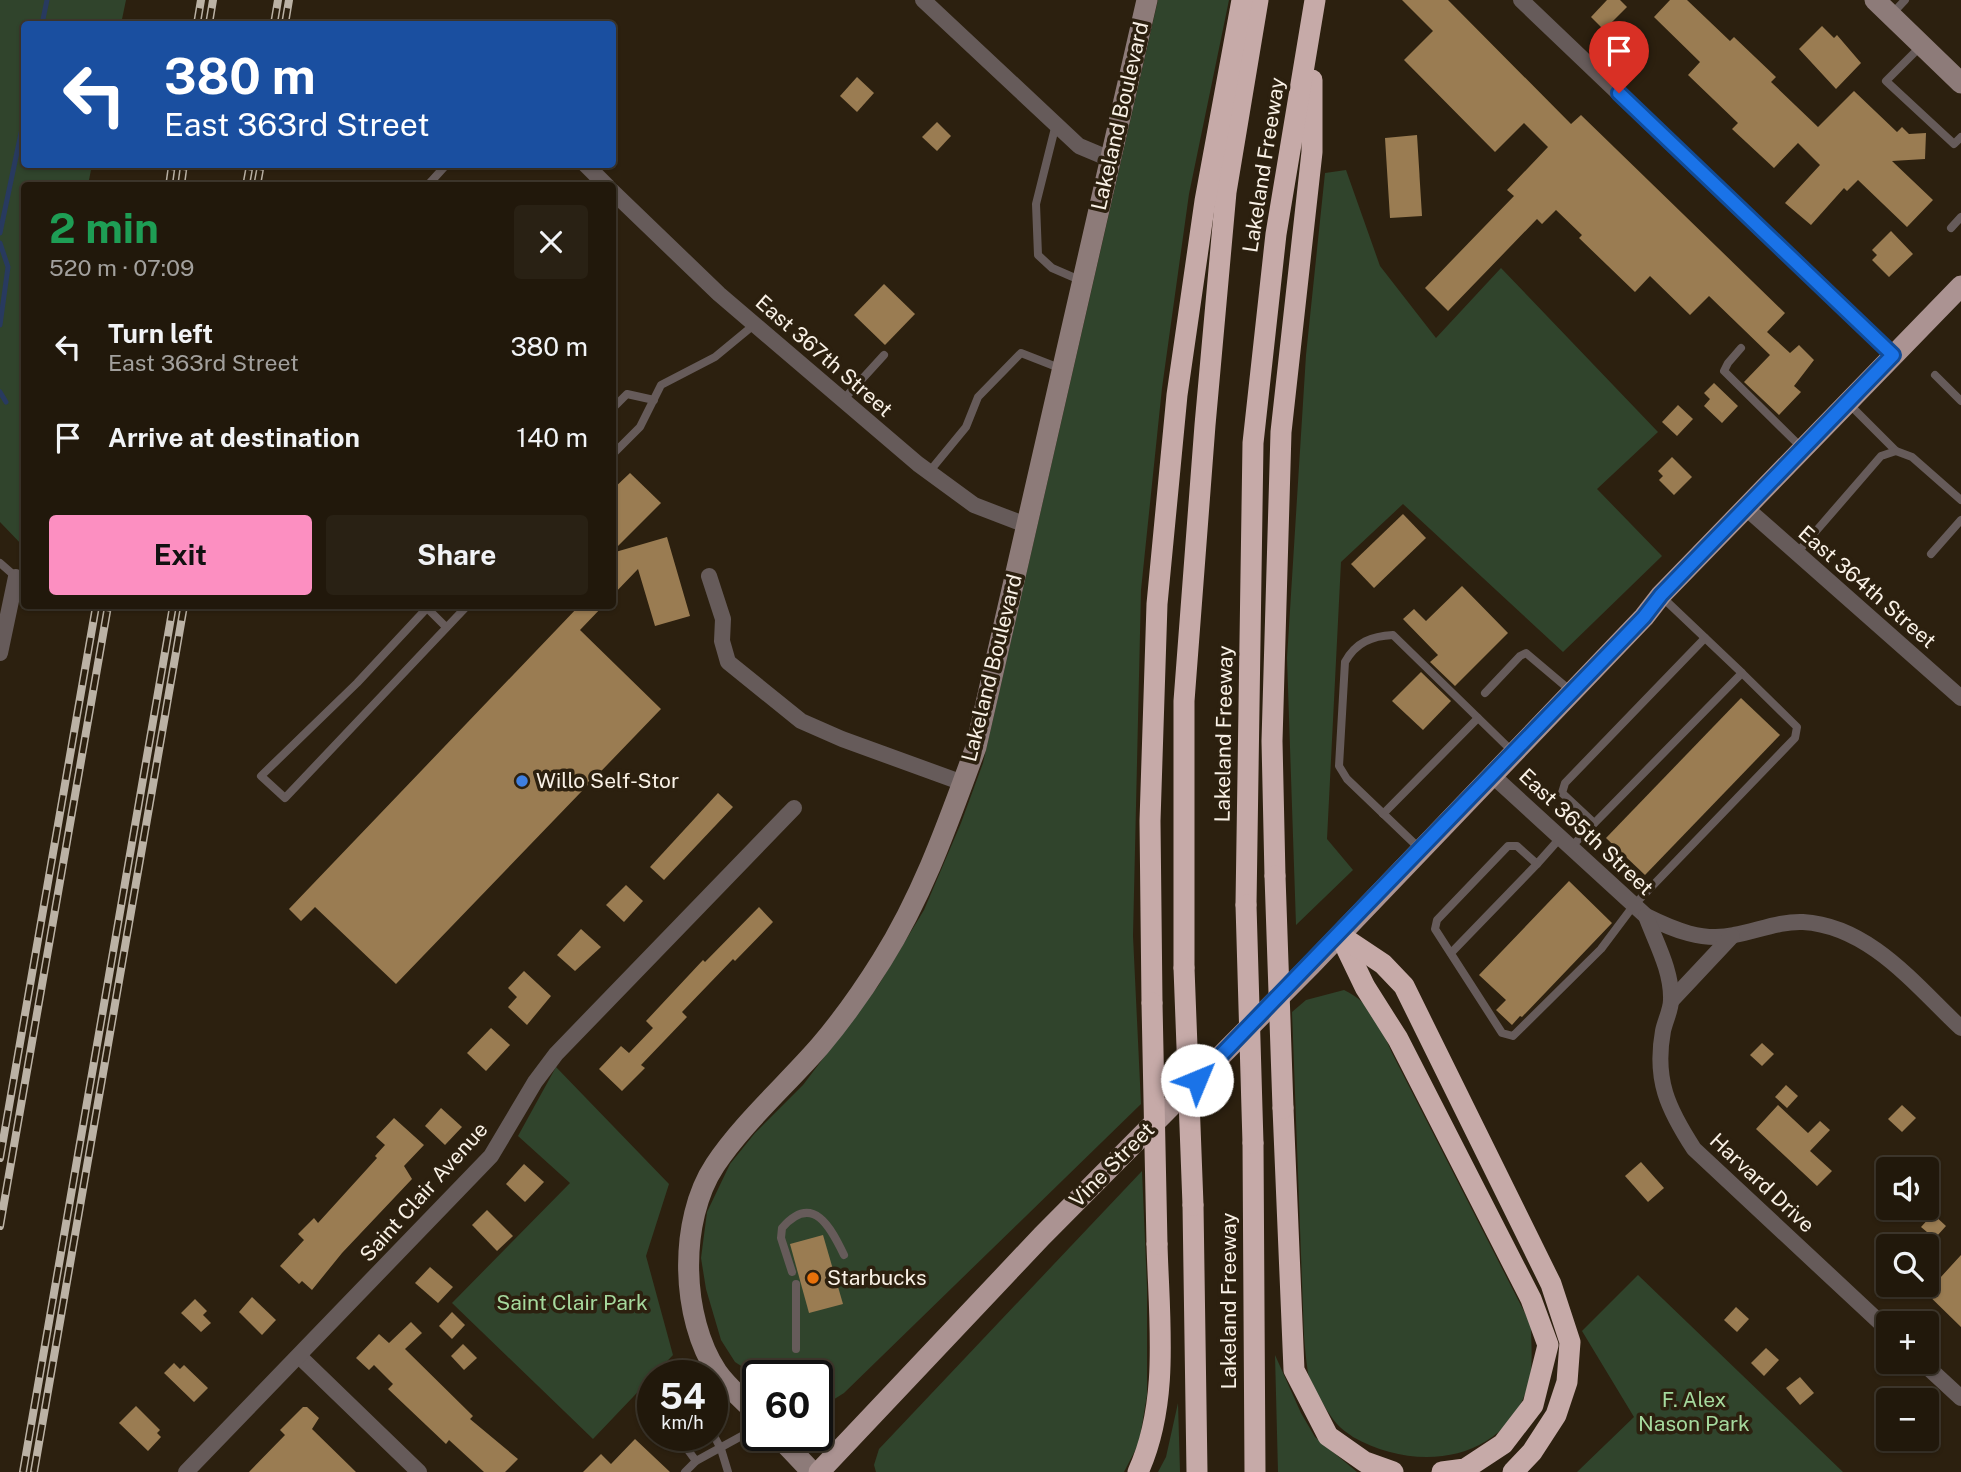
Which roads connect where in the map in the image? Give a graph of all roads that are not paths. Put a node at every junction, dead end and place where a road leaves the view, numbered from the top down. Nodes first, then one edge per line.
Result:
1 (923, 0) edge
2 (1147, 0) edge
3 (1242, 0) edge
4 (1258, 0) edge
5 (1521, 0) edge
6 (1875, 0) edge
7 (1314, 7) edge
8 (1898, 8) edge
9 (1922, 45) junction
10 (1961, 83) edge
11 (1056, 124) junction
12 (1961, 137) edge
13 (1954, 144) junction
14 (1961, 151) edge
15 (1110, 159) junction
16 (443, 168) edge
17 (589, 168) edge
18 (431, 182) edge
19 (603, 182) edge
20 (616, 195) edge
21 (1961, 217) edge
22 (1951, 228) dead end
23 (1082, 281) junction
24 (1961, 286) edge
25 (755, 324) junction
26 (1741, 348) dead end
27 (884, 355) dead end
28 (1893, 355) junction
29 (1062, 369) junction
30 (1935, 375) dead end
31 (654, 400) junction
32 (843, 400) junction
33 (1961, 401) edge
34 (1847, 402) junction
35 (616, 405) edge
36 (1803, 449) junction
37 (616, 451) edge
38 (1896, 451) junction
39 (929, 472) junction
40 (1961, 500) edge
41 (1746, 508) junction
42 (1961, 520) edge
43 (1026, 526) junction
44 (1797, 553) junction
45 (1931, 554) dead end
46 (0, 563) edge
47 (709, 576) dead end
48 (16, 577) joint
49 (1661, 595) junction
50 (426, 609) edge
51 (428, 609) edge
52 (464, 609) edge
53 (446, 627) junction
54 (1705, 638) junction
55 (0, 653) edge
56 (1742, 673) junction
57 (1571, 691) junction
58 (1485, 693) dead end
59 (1961, 698) edge
60 (1478, 718) junction
61 (1513, 753) junction
62 (1492, 775) junction
63 (963, 783) junction
64 (794, 808) dead end
65 (1383, 814) junction
66 (1594, 823) junction
67 (1566, 842) junction
68 (1421, 850) junction
69 (1537, 864) junction
70 (1634, 905) junction
71 (1646, 916) junction
72 (1340, 935) junction
73 (1732, 936) junction
74 (1451, 953) junction
75 (1671, 1001) junction
76 (1961, 1028) edge
77 (844, 1255) dead end
78 (792, 1272) dead end
79 (796, 1284) dead end
80 (1876, 1319) edge
81 (796, 1349) dead end
82 (299, 1356) junction
83 (710, 1360) edge
84 (1935, 1374) edge
85 (728, 1384) edge
86 (1961, 1398) edge
87 (742, 1399) edge
88 (689, 1451) edge
89 (717, 1451) edge
90 (722, 1451) edge
91 (792, 1451) edge
92 (696, 1461) junction
93 (727, 1468) edge
94 (186, 1472) edge
95 (419, 1472) edge
96 (685, 1472) edge
97 (719, 1472) edge
98 (812, 1472) edge
99 (820, 1472) edge
100 (1138, 1472) edge
101 (1197, 1472) edge
102 (1255, 1472) edge
103 (1393, 1472) edge
104 (1442, 1472) edge
105 (1513, 1472) edge

1 - 11 street
2 - 15 street, Lakeland Boulevard
3 - 100 highway, bridge
4 - 101 highway, Lakeland Freeway, bridge
5 - 28 street
6 - 8 street
7 - 102 highway, Lakeland Freeway, bridge
7 - 103 highway, bridge
8 - 9 street
9 - 10 street
9 - 13 lane
11 - 15 street
11 - 23 lane
12 - 13 lane
13 - 14 lane
15 - 23 street, Lakeland Boulevard
16 - 18 lane
17 - 19 street
20 - 25 street, East 367th Street
21 - 22 lane
23 - 29 street, Lakeland Boulevard
24 - 28 main road, Vine Street
25 - 31 lane
25 - 32 street, East 367th Street
26 - 36 lane
27 - 32 lane
28 - 34 main road, Vine Street
29 - 39 lane
29 - 43 street, Lakeland Boulevard
30 - 33 lane
31 - 35 lane
31 - 37 lane
32 - 39 street, East 367th Street
34 - 36 main road, Vine Street
34 - 38 lane
36 - 41 main road, Vine Street
38 - 40 lane
38 - 44 lane
39 - 43 street, East 367th Street
41 - 44 street, East 364th Street
41 - 49 main road, Vine Street
42 - 45 lane
43 - 63 street, Lakeland Boulevard
44 - 59 street, East 364th Street
46 - 48 lane
47 - 63 street
48 - 55 street
49 - 54 lane
49 - 57 main road, Vine Street
50 - 53 lane
51 - 53 lane
52 - 53 lane
54 - 56 lane
54 - 66 lane
56 - 66 lane
56 - 70 lane
57 - 58 lane
57 - 61 main road, Vine Street
60 - 61 lane
60 - 65 lane
60 - 65 lane
61 - 62 main road, Vine Street
62 - 67 street, East 365th Street
62 - 68 main road, Vine Street
63 - 83 street, Lakeland Boulevard
64 - 82 street, Saint Clair Avenue
65 - 68 lane
66 - 67 lane
67 - 69 lane
67 - 70 street, East 365th Street
68 - 72 main road, Vine Street
69 - 74 lane
69 - 74 lane
70 - 71 street, East 365th Street
70 - 74 lane
71 - 73 street, East 365th Street
71 - 75 street, Harvard Drive
72 - 99 main road, Vine Street
72 - 104 highway
72 - 105 highway
73 - 75 street
73 - 76 street, East 365th Street
75 - 80 street, Harvard Drive
77 - 78 lane
79 - 81 lane
82 - 94 street, Saint Clair Avenue
82 - 95 street
84 - 86 street
85 - 87 street, Lakeland Boulevard
88 - 92 lane
89 - 92 lane
90 - 93 lane
91 - 98 street
92 - 96 lane
93 - 97 lane

